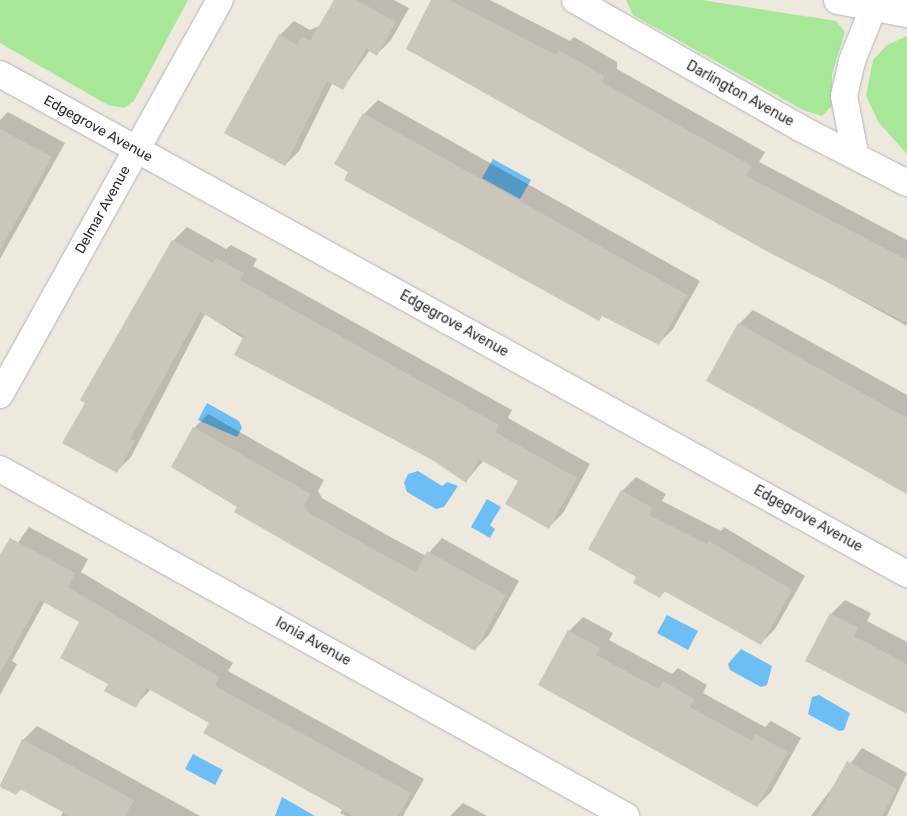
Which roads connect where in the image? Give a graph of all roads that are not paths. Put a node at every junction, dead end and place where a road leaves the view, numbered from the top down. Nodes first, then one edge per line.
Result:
1 (220, 0) edge
2 (575, 0) edge
3 (838, 0) edge
4 (874, 6) junction
5 (907, 13) edge
6 (0, 74) edge
7 (136, 150) junction
8 (855, 153) junction
9 (907, 183) edge
10 (0, 395) edge
11 (0, 469) edge
12 (907, 574) edge
13 (626, 816) edge

1 - 7 street, Delmar Avenue
2 - 8 street, Darlington Avenue
3 - 4 main road
4 - 5 main road
4 - 8 street
6 - 7 street, Edgegrove Avenue
7 - 10 street, Delmar Avenue
7 - 12 street, Edgegrove Avenue
8 - 9 street, Darlington Avenue
11 - 13 street, Ionia Avenue

